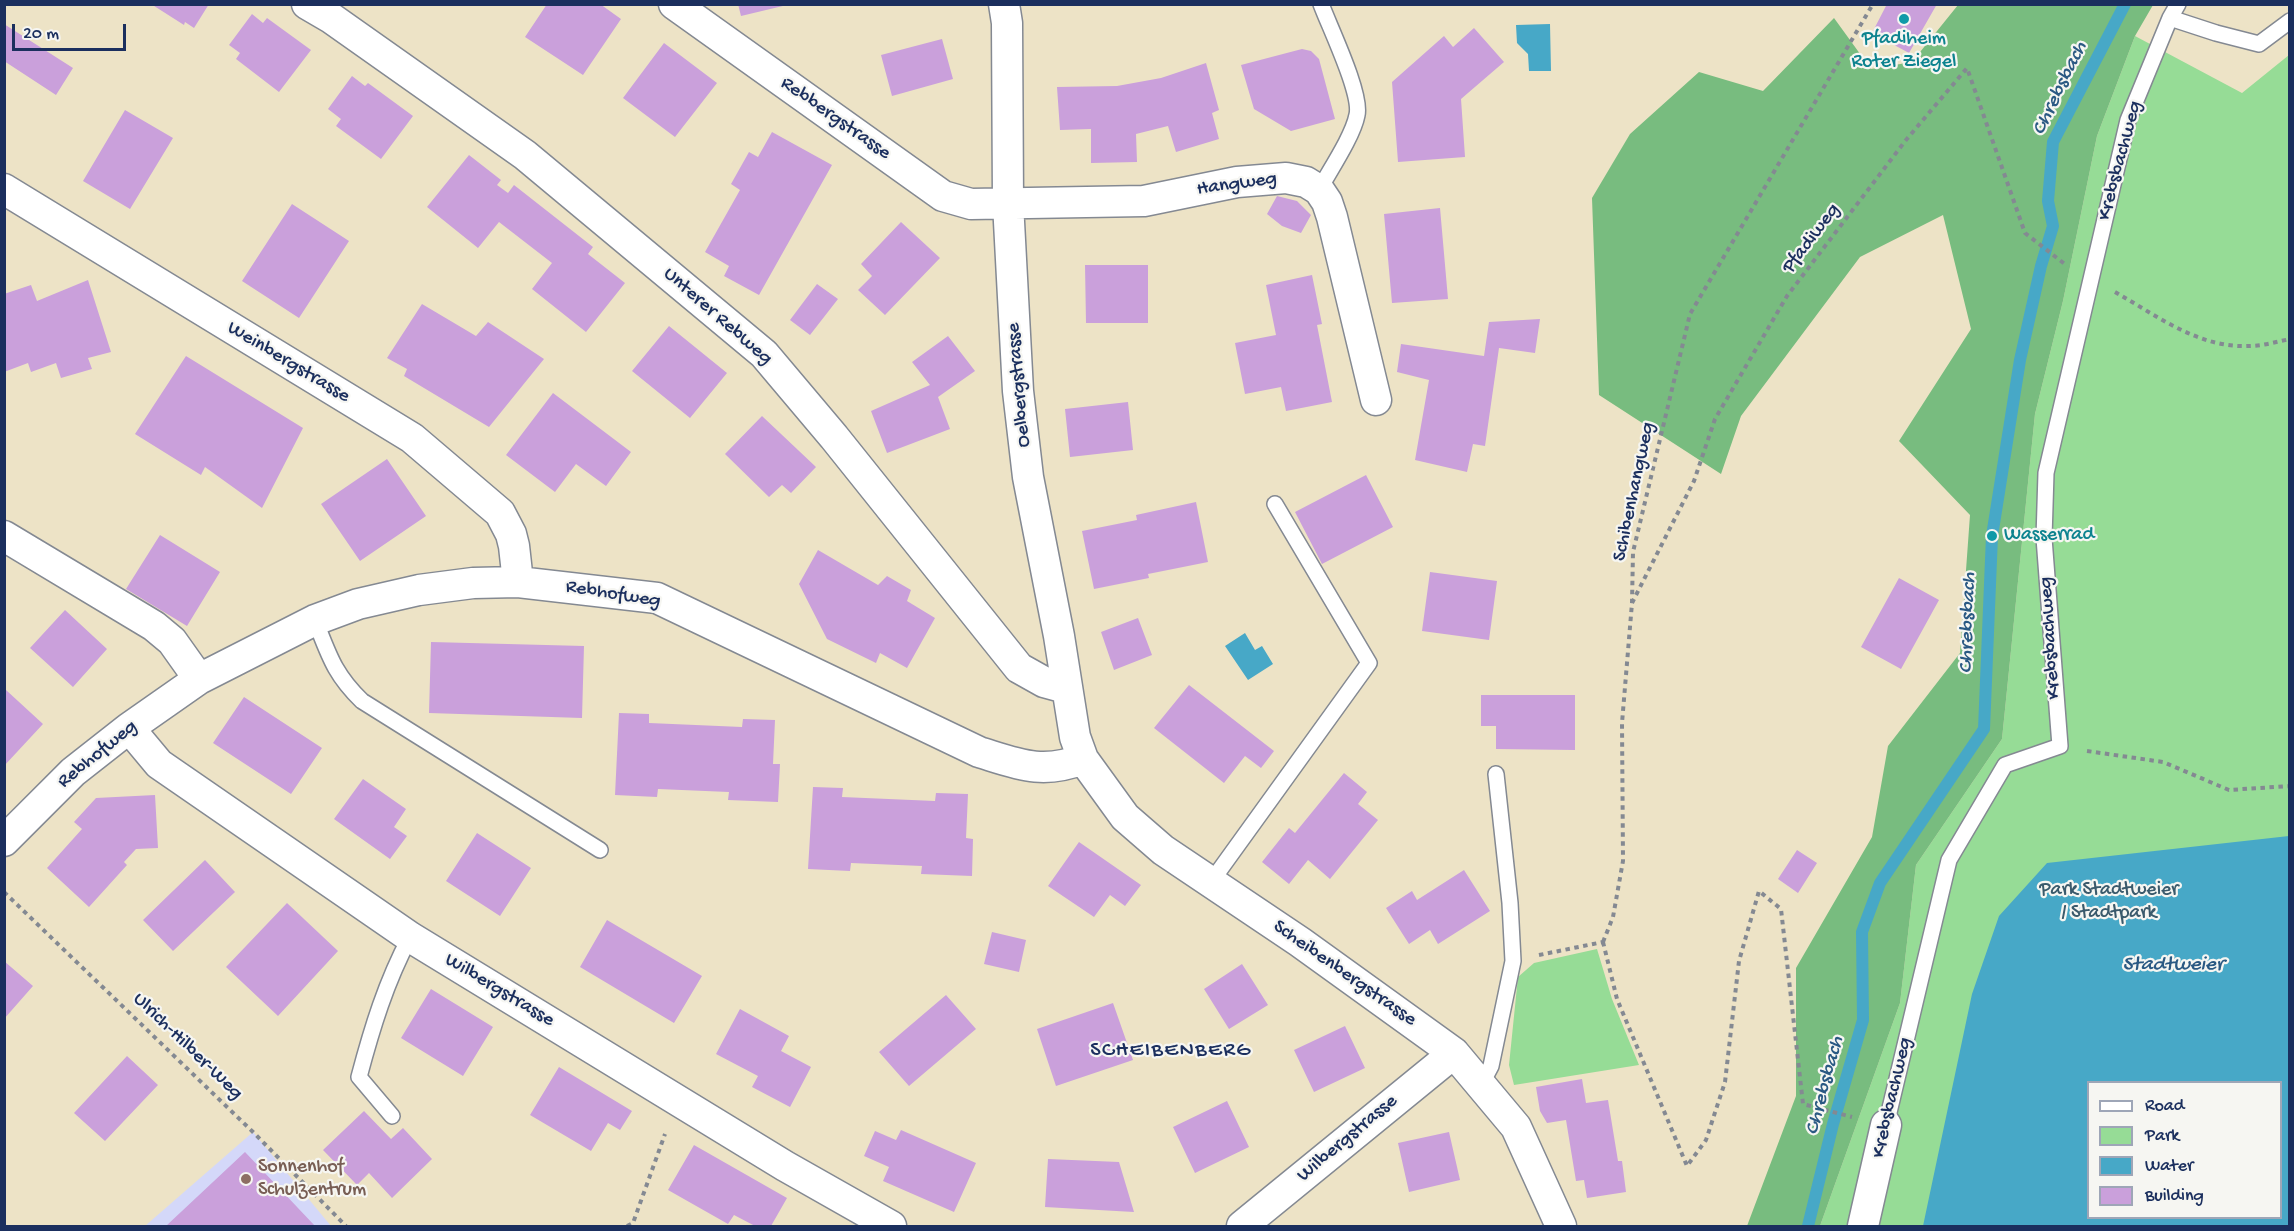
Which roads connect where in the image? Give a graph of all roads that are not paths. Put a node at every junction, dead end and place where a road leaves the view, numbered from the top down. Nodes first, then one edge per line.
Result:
1 (307, 4) edge
2 (674, 4) edge
3 (1004, 4) edge
4 (1321, 4) edge
5 (2174, 11) edge
6 (2289, 21) edge
7 (4, 189) edge
8 (1319, 190) junction
9 (1008, 203) junction
10 (1376, 400) dead end
11 (1275, 504) dead end
12 (4, 536) edge
13 (518, 582) junction
14 (315, 620) junction
15 (199, 679) junction
16 (1066, 688) junction
17 (129, 728) junction
18 (1083, 759) junction
19 (1496, 774) dead end
20 (4, 841) edge
21 (600, 850) dead end
22 (1211, 882) junction
23 (410, 937) junction
24 (1454, 1053) junction
25 (1481, 1085) junction
26 (392, 1116) dead end
27 (1873, 1122) joint
28 (891, 1227) edge
29 (1242, 1227) edge
30 (1561, 1227) edge
31 (1863, 1227) edge

1 - 16 street, Unterer Rebweg
2 - 9 street, Rebbergstrasse
3 - 9 street, Oelbergstrasse
4 - 8 lane
5 - 6 lane
5 - 27 lane, Krebsbachweg
7 - 13 street, Weinbergstrasse
8 - 9 street, Hangweg
8 - 10 street
9 - 16 street, Oelbergstrasse
11 - 22 lane
12 - 15 street
13 - 14 street, Rebhofweg
13 - 18 street, Rebhofweg
14 - 15 street, Rebhofweg
14 - 21 lane
15 - 17 street, Rebhofweg
16 - 18 street, Oelbergstrasse
17 - 20 street, Rebhofweg
17 - 23 street, Wilbergstrasse
18 - 22 street, Scheibenbergstrasse
19 - 25 lane
22 - 24 street, Scheibenbergstrasse
23 - 26 lane
23 - 28 street, Wilbergstrasse
24 - 25 street, Scheibenbergstrasse
24 - 29 street, Wilbergstrasse
25 - 30 street, Scheibenbergstrasse
27 - 31 street, Krebsbachweg

